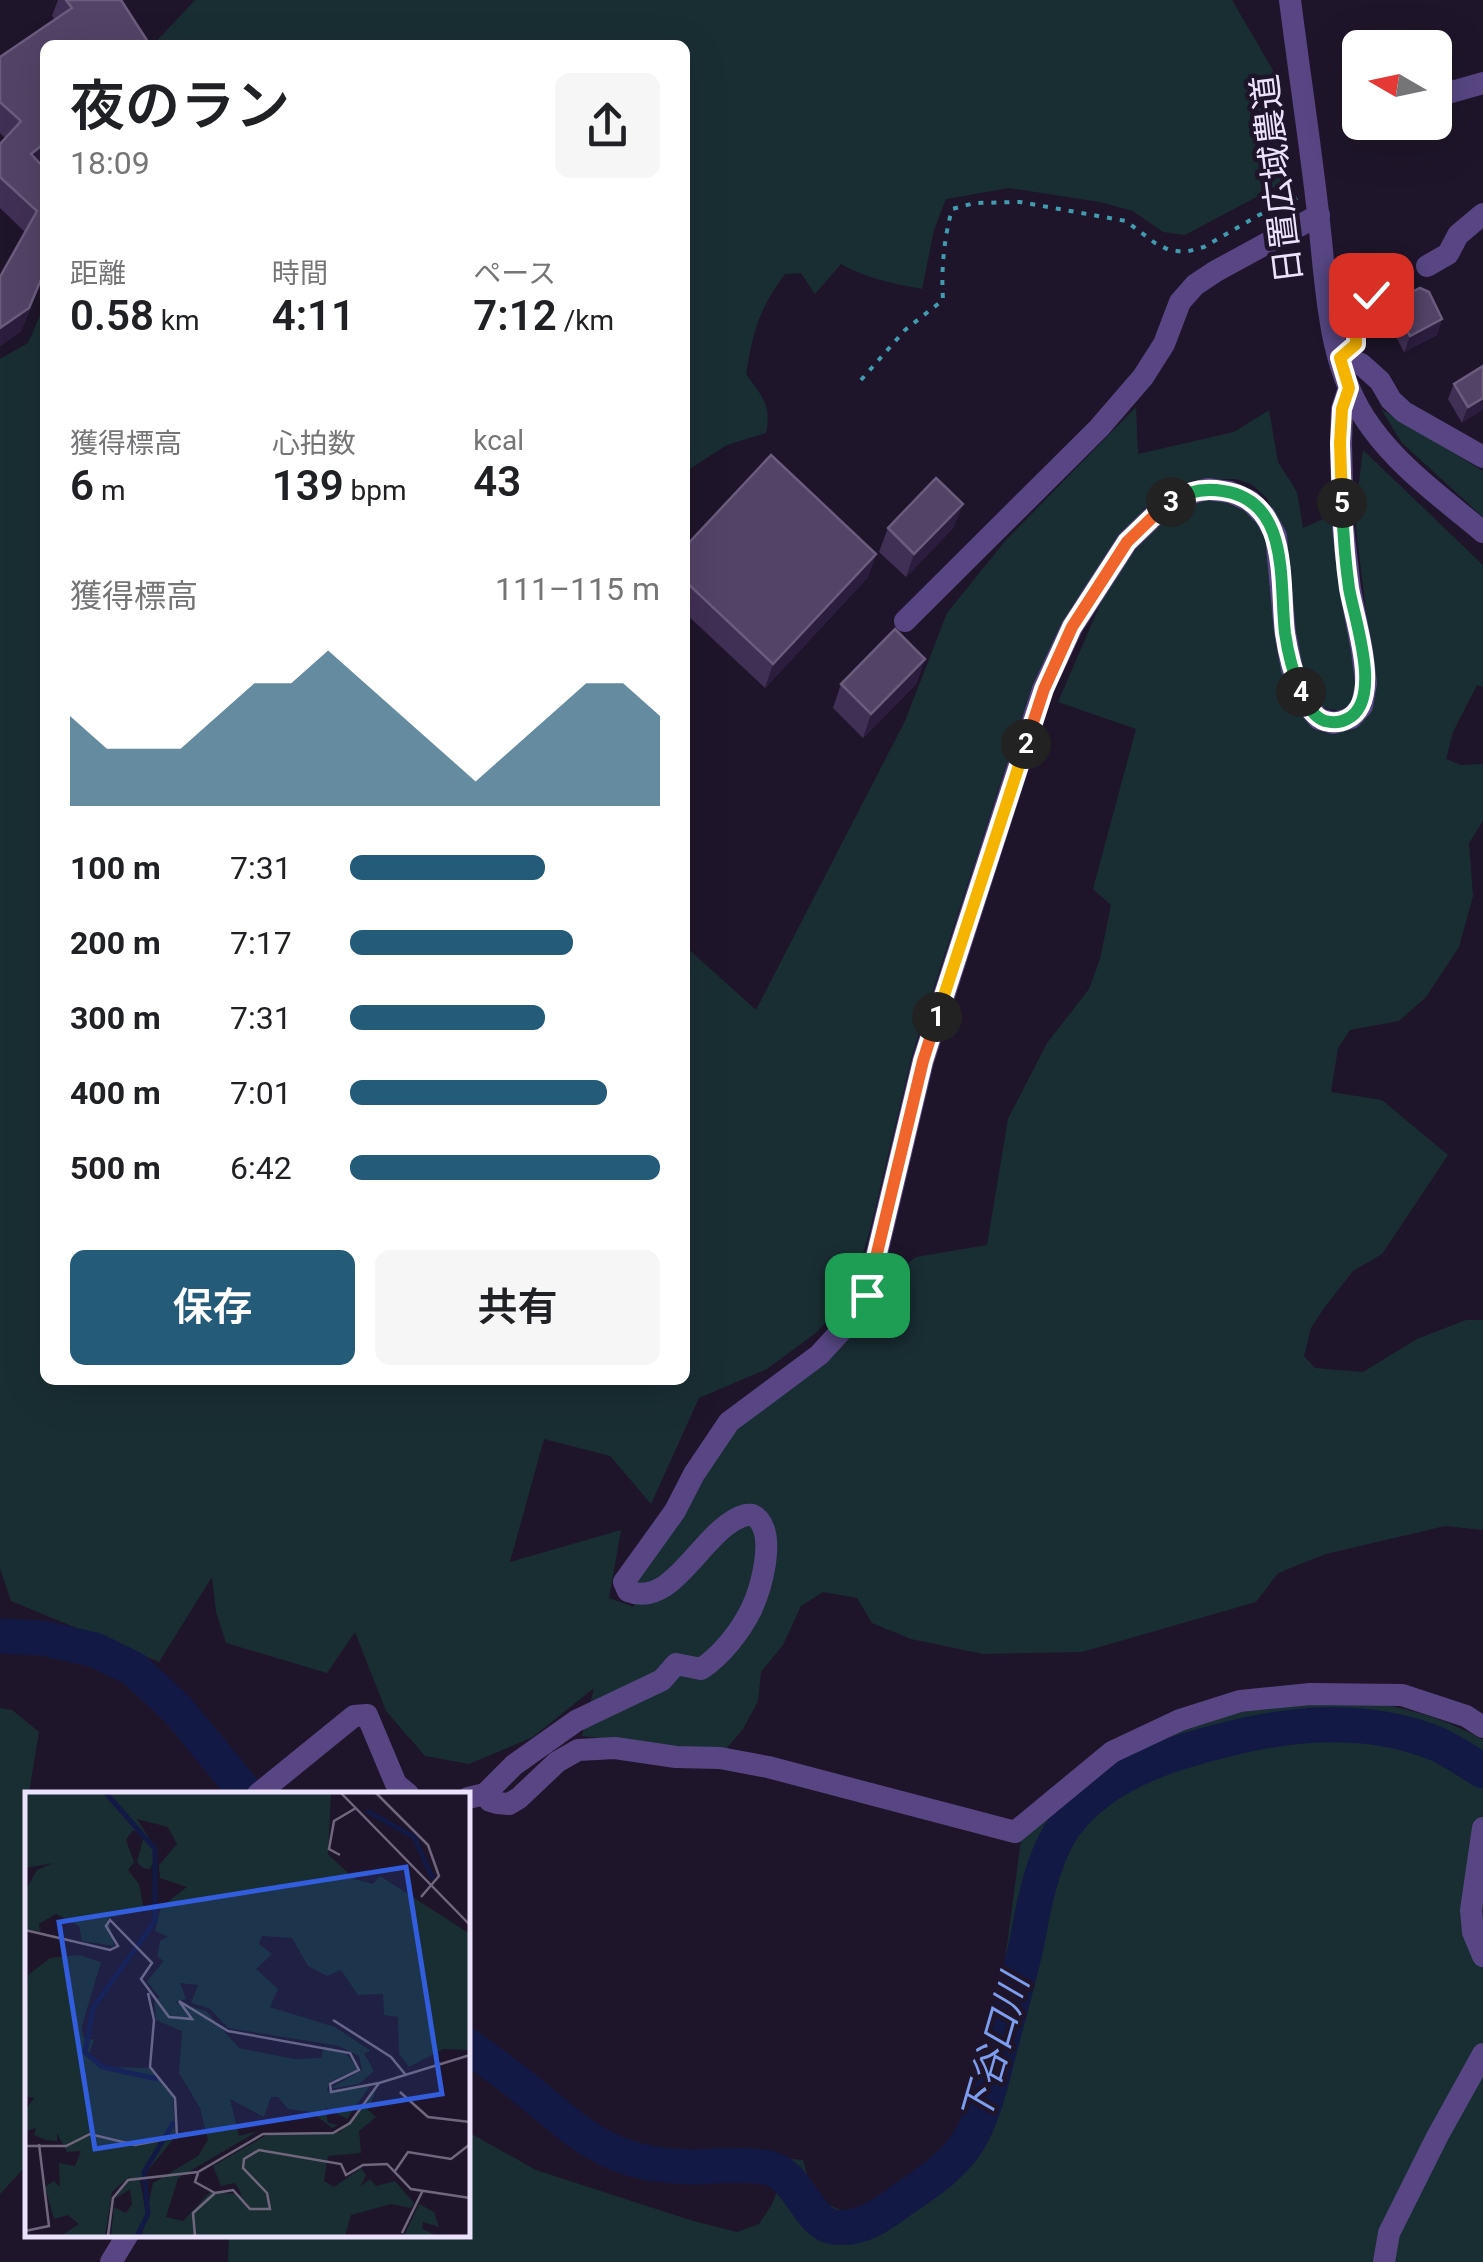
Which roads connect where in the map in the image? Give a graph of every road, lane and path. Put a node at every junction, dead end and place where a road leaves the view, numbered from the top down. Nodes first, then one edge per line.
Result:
1 (1290, 0) edge
2 (1483, 84) edge
3 (1452, 92) edge
4 (1315, 190) junction
5 (1483, 214) edge
6 (1318, 215) junction
7 (1426, 266) joint
8 (1340, 358) junction
9 (861, 380) dead end
10 (1349, 388) junction
11 (1483, 457) edge
12 (1483, 532) edge
13 (906, 621) dead end
14 (1483, 1727) edge
15 (262, 1791) edge
16 (406, 1792) edge
17 (476, 1796) edge
18 (1483, 1828) edge
19 (1483, 1956) edge
20 (1483, 2054) edge
21 (126, 2237) edge
22 (110, 2262) edge
23 (1384, 2262) edge

1 - 4 street, 日置広域農道
2 - 3 street
4 - 6 street, 日置広域農道
4 - 9 path
5 - 7 street
6 - 8 street, 日置広域農道
6 - 13 street
7 - 8 path
8 - 10 street, 日置広域農道
8 - 11 street
10 - 12 street, 日置広域農道
10 - 17 street
14 - 17 street
15 - 16 street
18 - 19 street
20 - 23 street
21 - 22 street

